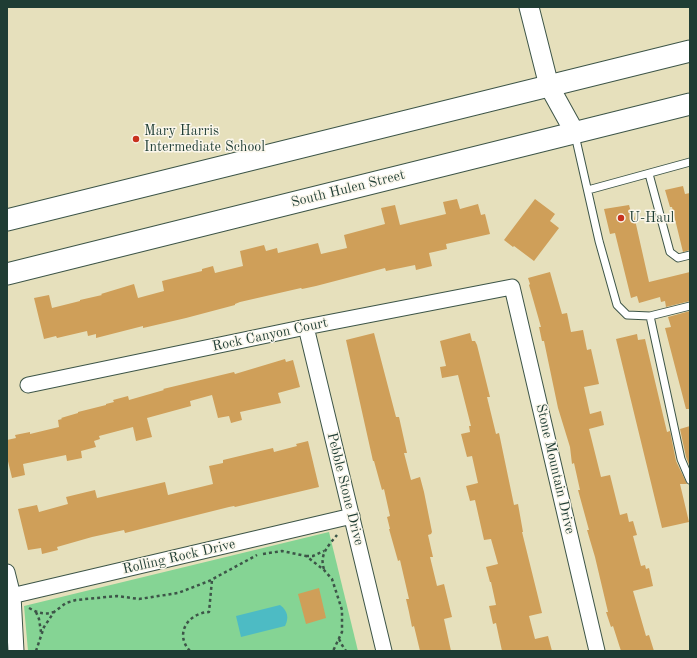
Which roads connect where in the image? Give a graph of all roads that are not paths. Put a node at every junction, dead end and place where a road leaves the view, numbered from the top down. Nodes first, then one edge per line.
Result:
1 (529, 7) edge
2 (690, 51) edge
3 (549, 86) junction
4 (690, 104) edge
5 (575, 133) junction
6 (690, 162) edge
7 (648, 174) junction
8 (588, 190) junction
9 (7, 220) edge
10 (690, 255) edge
11 (7, 274) edge
12 (512, 287) joint
13 (690, 306) edge
14 (650, 316) junction
15 (306, 327) junction
16 (28, 385) dead end
17 (690, 480) edge
18 (352, 516) junction
19 (7, 572) edge
20 (10, 597) edge
21 (16, 651) edge
22 (384, 651) edge
23 (597, 651) edge

1 - 3 street
2 - 3 main road
3 - 5 street
3 - 9 main road
4 - 5 main road, South Hulen Street
5 - 8 lane
5 - 11 main road, South Hulen Street
6 - 7 lane
7 - 8 lane
7 - 10 lane
8 - 14 lane
12 - 15 street, Rock Canyon Court
12 - 23 street, Stone Mountain Drive
13 - 14 lane
14 - 17 lane
15 - 16 street, Rock Canyon Court
15 - 18 street, Pebble Stone Drive
18 - 20 street, Rolling Rock Drive
18 - 22 street, Pebble Stone Drive
19 - 20 street
20 - 21 street

